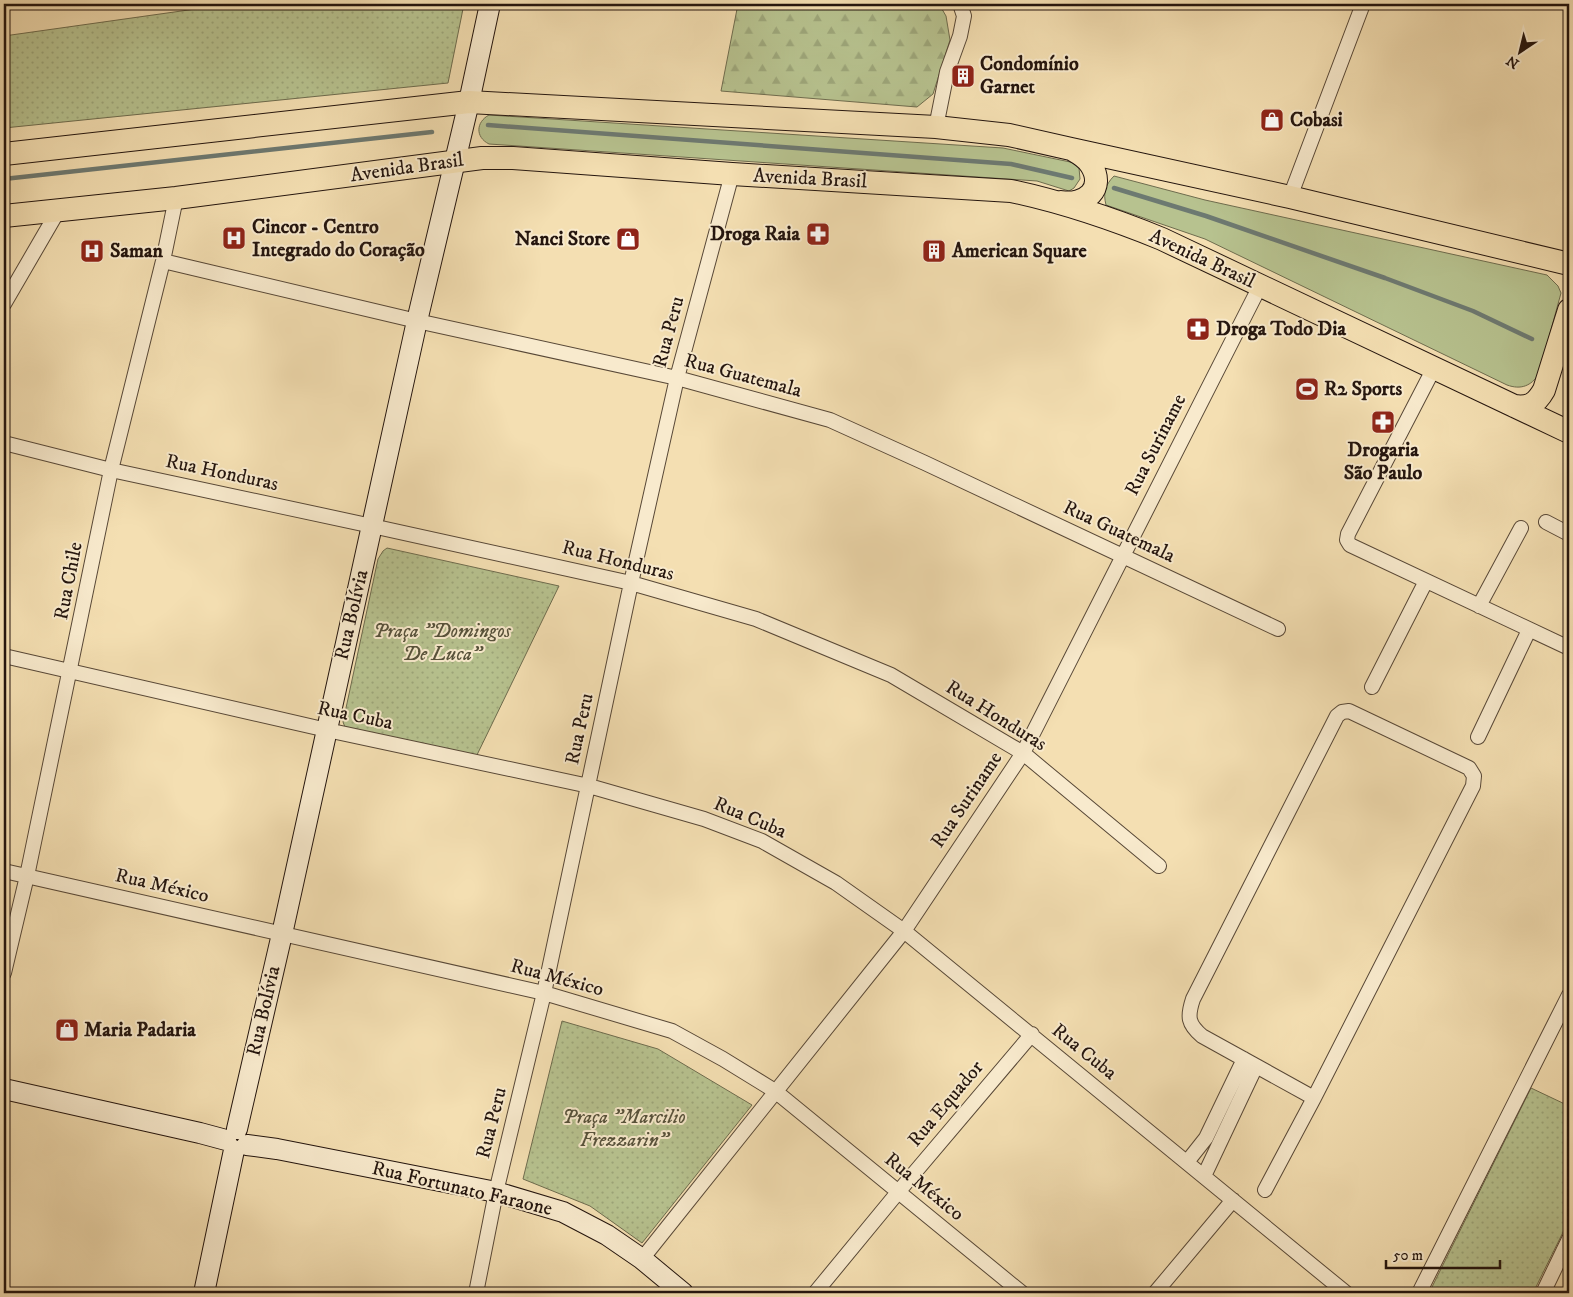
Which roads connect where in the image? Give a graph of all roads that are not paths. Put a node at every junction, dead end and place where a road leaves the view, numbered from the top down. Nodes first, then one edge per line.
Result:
1 (490, 4) edge
2 (960, 4) edge
3 (1364, 4) edge
4 (469, 102) junction
5 (936, 126) junction
6 (1071, 149) junction
7 (4, 154) edge
8 (455, 161) junction
9 (732, 174) junction
10 (1290, 197) junction
11 (176, 198) junction
12 (1055, 201) junction
13 (58, 211) junction
14 (4, 216) edge
15 (163, 261) junction
16 (1564, 266) edge
17 (1260, 286) junction
18 (4, 304) edge
19 (1569, 310) edge
20 (417, 321) junction
21 (1569, 340) edge
22 (1434, 368) junction
23 (677, 378) junction
24 (1514, 406) junction
25 (1569, 432) edge
26 (4, 443) edge
27 (112, 470) junction
28 (1546, 522) dead end
29 (372, 526) junction
30 (1521, 528) dead end
31 (1569, 534) edge
32 (1123, 555) junction
33 (1426, 581) junction
34 (631, 583) junction
35 (1479, 606) junction
36 (1278, 629) dead end
37 (1529, 630) junction
38 (1569, 648) edge
39 (4, 656) edge
40 (71, 671) junction
41 (1372, 687) dead end
42 (327, 730) junction
43 (1478, 737) dead end
44 (1023, 753) junction
45 (589, 786) junction
46 (1159, 866) dead end
47 (4, 871) edge
48 (27, 876) junction
49 (904, 931) junction
50 (282, 934) junction
51 (4, 973) edge
52 (544, 993) junction
53 (1569, 995) edge
54 (1032, 1034) junction
55 (1250, 1063) junction
56 (4, 1089) edge
57 (775, 1091) junction
58 (1314, 1098) junction
59 (236, 1140) junction
60 (1187, 1162) junction
61 (1204, 1176) junction
62 (1265, 1190) dead end
63 (899, 1191) junction
64 (496, 1192) junction
65 (1233, 1200) junction
66 (1569, 1239) edge
67 (642, 1259) junction
68 (204, 1293) edge
69 (476, 1293) edge
70 (683, 1293) edge
71 (815, 1293) edge
72 (1022, 1293) edge
73 (1155, 1293) edge
74 (1346, 1293) edge
75 (1419, 1293) edge
76 (1543, 1293) edge

1 - 4 main road, Rua Bolívia
2 - 5 street
3 - 10 street
4 - 5 main road
4 - 7 main road
4 - 8 main road, Rua Bolívia
5 - 6 main road
6 - 10 main road
6 - 12 main road
8 - 9 main road, Avenida Brasil
8 - 11 main road, Avenida Brasil
8 - 20 main road, Rua Bolívia
9 - 12 main road, Avenida Brasil
9 - 23 street, Rua Peru
10 - 16 main road
11 - 13 main road, Avenida Brasil
11 - 15 street, Rua Chile
12 - 17 main road, Avenida Brasil
13 - 14 main road, Avenida Brasil
13 - 18 street
15 - 20 street, Rua Guatemala
15 - 27 street, Rua Chile
17 - 22 main road, Avenida Brasil
17 - 32 street, Rua Suriname
19 - 24 main road
20 - 23 street, Rua Guatemala
20 - 29 main road, Rua Bolívia
21 - 25 main road
22 - 24 main road, Avenida Brasil
22 - 33 street
23 - 32 street, Rua Guatemala
23 - 34 street, Rua Peru
24 - 25 main road, Avenida Brasil
26 - 27 street, Rua Honduras
27 - 29 street, Rua Honduras
27 - 40 street, Rua Chile
28 - 31 street
29 - 34 street, Rua Honduras
29 - 42 main road, Rua Bolívia
30 - 35 street
32 - 36 street, Rua Guatemala
32 - 44 street, Rua Suriname
33 - 35 street
33 - 41 street
34 - 44 street, Rua Honduras
34 - 45 street, Rua Peru
35 - 37 street
37 - 38 street
37 - 43 street
39 - 40 street, Rua Cuba
40 - 42 street, Rua Cuba
40 - 48 street, Rua Chile
42 - 45 street, Rua Cuba
42 - 50 main road, Rua Bolívia
44 - 46 street, Rua Honduras
44 - 49 street, Rua Suriname
45 - 49 street, Rua Cuba
45 - 52 street, Rua Peru
47 - 48 street, Rua México
48 - 50 street, Rua México
48 - 51 street, Rua Chile
49 - 54 street, Rua Cuba
49 - 57 street, Rua Suriname
50 - 52 street, Rua México
50 - 59 main road, Rua Bolívia
52 - 57 street, Rua México
52 - 64 street, Rua Peru
53 - 75 street
54 - 60 street, Rua Cuba
54 - 63 street, Rua Equador
55 - 58 street
55 - 58 street
55 - 60 street
55 - 61 street
56 - 59 main road, Rua Fortunato Faraone
57 - 63 street, Rua México
57 - 67 street, Rua Suriname
58 - 62 street
59 - 64 main road, Rua Fortunato Faraone
59 - 68 main road, Rua Bolívia
60 - 61 street, Rua Cuba
61 - 65 street, Rua Cuba
63 - 71 street, Rua Equador
63 - 72 street, Rua México
64 - 67 main road, Rua Fortunato Faraone
64 - 69 street, Rua Peru
65 - 73 street
65 - 74 street, Rua Cuba
66 - 76 street
67 - 70 main road, Rua Fortunato Faraone

